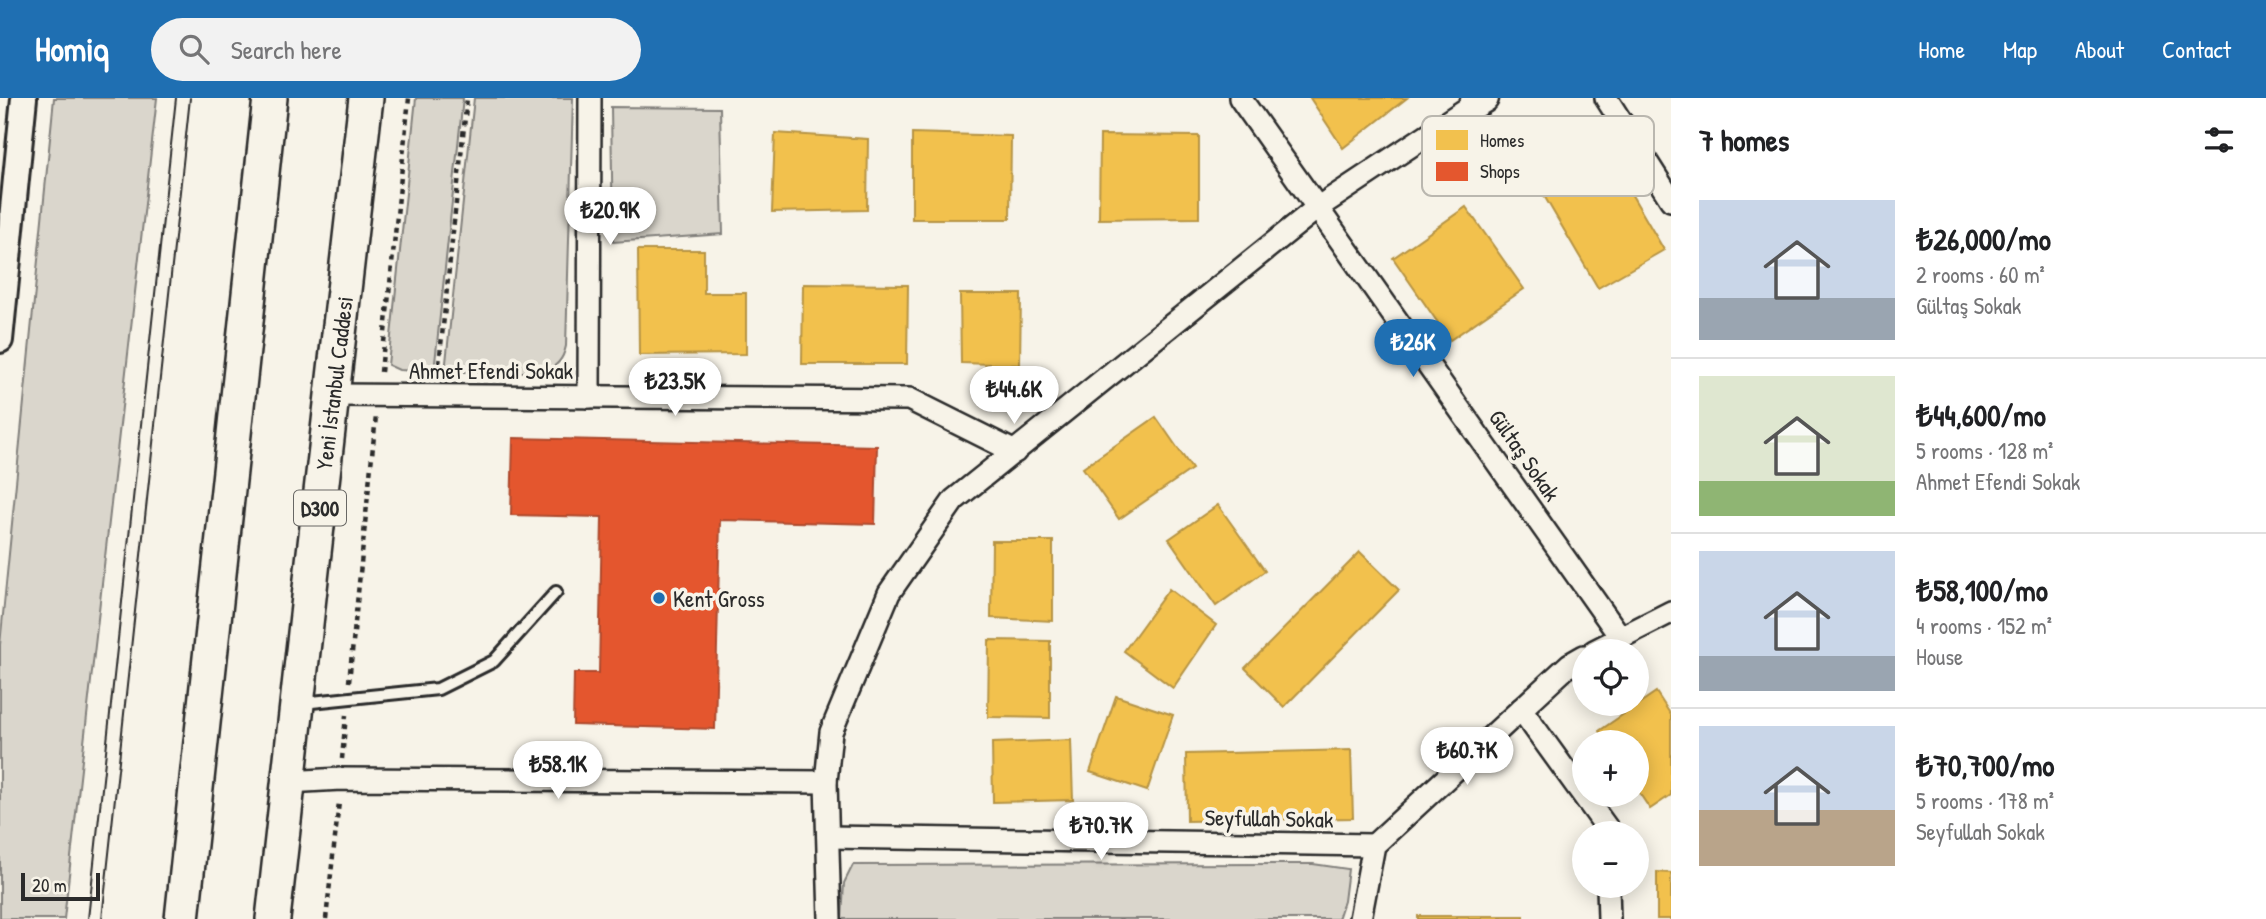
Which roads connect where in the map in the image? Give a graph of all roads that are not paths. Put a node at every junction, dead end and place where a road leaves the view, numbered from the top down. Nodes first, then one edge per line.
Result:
1 (24, 98) edge
2 (270, 98) edge
3 (366, 98) edge
4 (590, 98) edge
5 (1240, 98) edge
6 (1606, 98) edge
7 (1479, 100) edge
8 (1455, 116) edge
9 (1617, 116) edge
10 (1422, 138) edge
11 (1654, 173) edge
12 (7, 190) edge
13 (1671, 200) edge
14 (1317, 208) junction
15 (0, 340) edge
16 (334, 395) junction
17 (589, 397) junction
18 (1015, 452) junction
19 (556, 592) dead end
20 (1670, 614) edge
21 (1621, 638) joint
22 (1572, 663) edge
23 (295, 704) junction
24 (1521, 709) junction
25 (288, 782) junction
26 (826, 782) junction
27 (1602, 821) edge
28 (828, 837) junction
29 (1374, 845) junction
30 (1608, 898) edge
31 (182, 919) edge
32 (273, 919) edge
33 (830, 919) edge
34 (1360, 919) edge
35 (1609, 919) edge

1 - 12 street
2 - 31 highway
3 - 16 highway, Yeni İstanbul Caddesi / D300
4 - 17 street
5 - 14 street, Gültaş Sokak
6 - 9 street
7 - 8 street
10 - 14 street
11 - 13 street
12 - 15 street
14 - 18 street
14 - 21 street, Gültaş Sokak
16 - 17 street, Ahmet Efendi Sokak
16 - 23 highway, Yeni İstanbul Caddesi / D300
17 - 18 street, Ahmet Efendi Sokak
18 - 26 street
19 - 23 lane
20 - 21 street
22 - 24 street
23 - 25 highway, Yeni İstanbul Caddesi / D300
24 - 27 street
24 - 29 street
25 - 26 street
25 - 32 highway, Yeni İstanbul Caddesi / D300
26 - 28 street
28 - 29 street, Seyfullah Sokak
28 - 33 street
29 - 34 street
30 - 35 street

